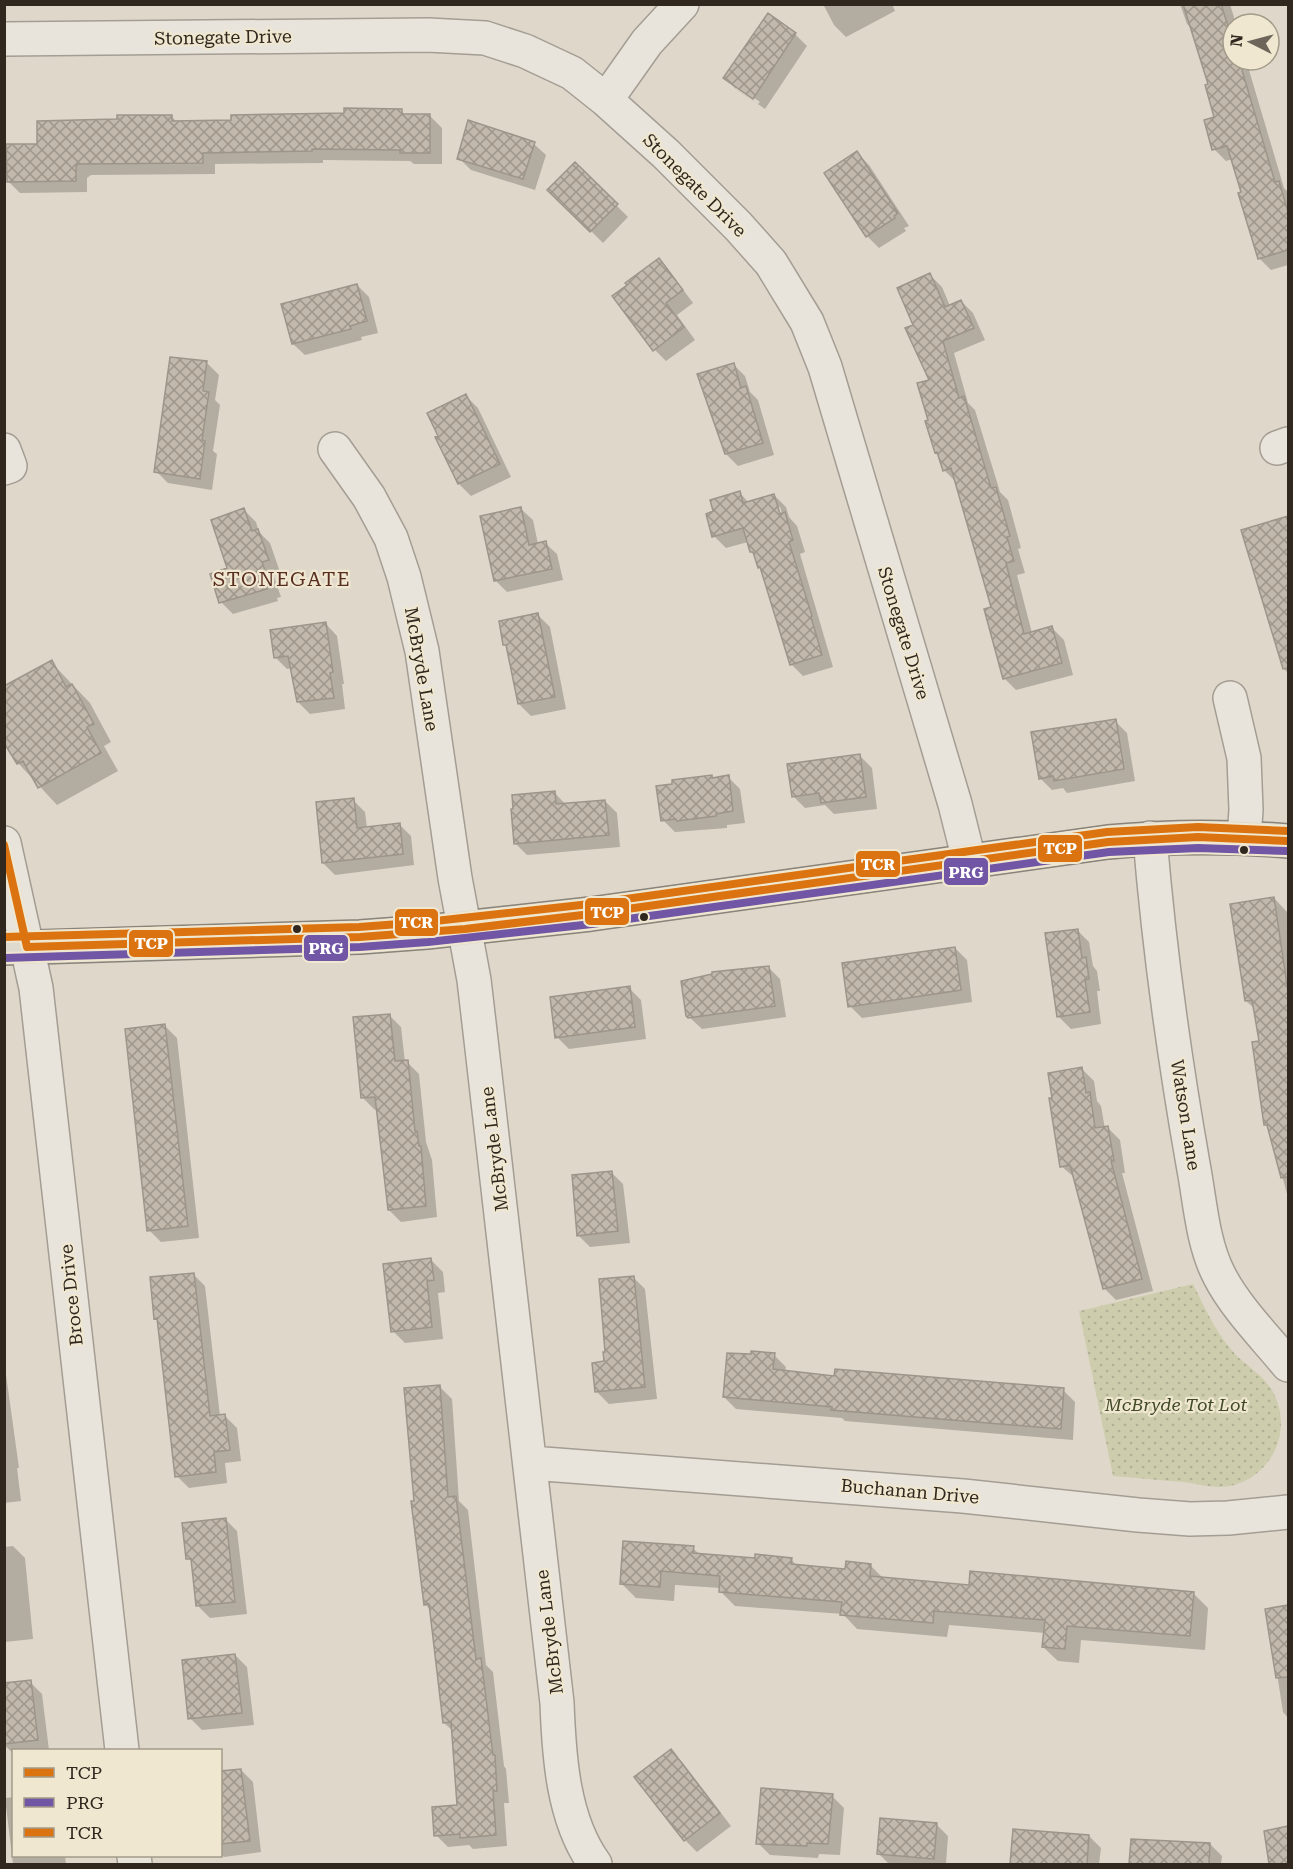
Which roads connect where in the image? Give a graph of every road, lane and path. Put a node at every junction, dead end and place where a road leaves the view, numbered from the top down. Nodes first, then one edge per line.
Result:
1 (682, 4) edge
2 (4, 39) edge
3 (606, 100) junction
4 (335, 449) dead end
5 (4, 450) edge
6 (4, 468) edge
7 (1230, 698) dead end
8 (1244, 837) junction
9 (1150, 838) junction
10 (1288, 841) edge
11 (4, 843) edge
12 (969, 860) junction
13 (465, 929) junction
14 (16, 948) edge
15 (1288, 1365) edge
16 (531, 1463) junction
17 (1288, 1512) edge
18 (122, 1749) edge
19 (595, 1864) edge

1 - 3 street
2 - 3 street, Stonegate Drive
3 - 12 street, Stonegate Drive
4 - 13 street, McBryde Lane
5 - 6 street
7 - 8 street
8 - 9 main road
8 - 10 main road
9 - 12 main road
9 - 15 street, Watson Lane
11 - 14 street, Broce Drive
12 - 13 main road
13 - 14 main road
13 - 16 street, McBryde Lane
14 - 18 street, Broce Drive
16 - 17 street, Buchanan Drive
16 - 19 street, McBryde Lane

